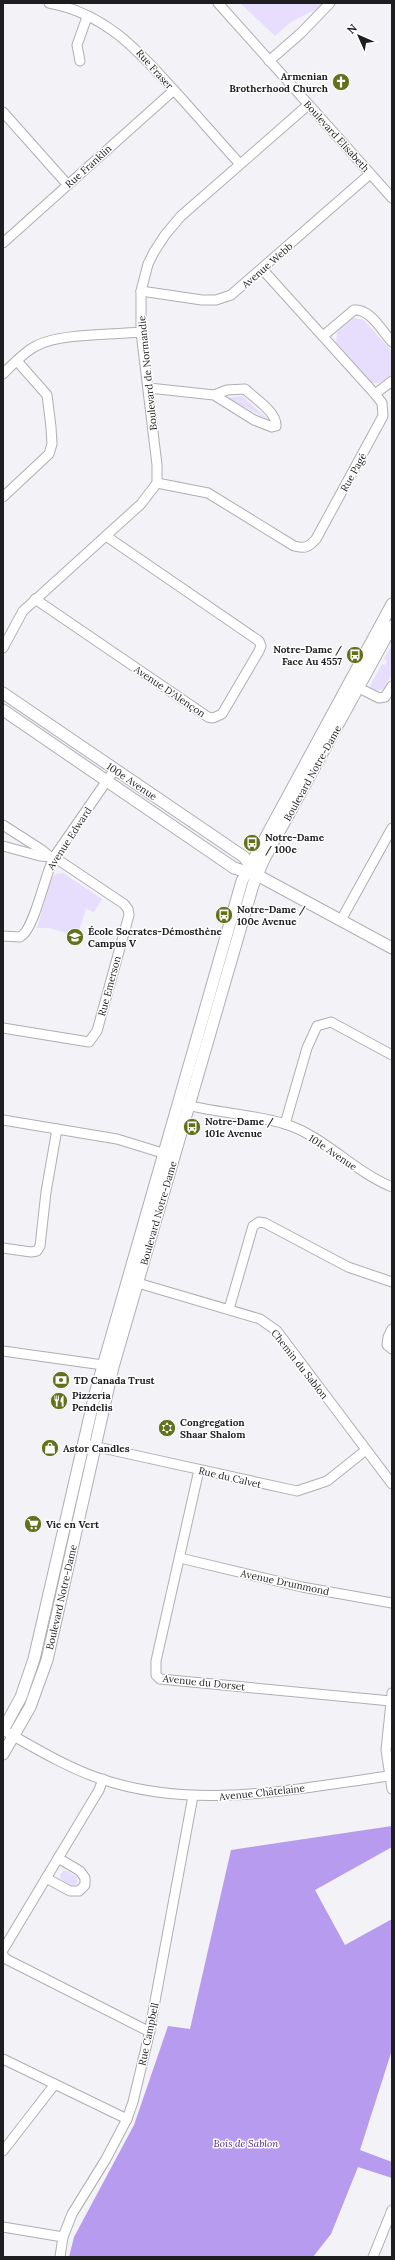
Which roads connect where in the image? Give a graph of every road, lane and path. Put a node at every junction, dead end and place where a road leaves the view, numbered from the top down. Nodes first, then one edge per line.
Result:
1 (49, 3) edge
2 (218, 3) edge
3 (330, 3) edge
4 (87, 16) junction
5 (80, 61) dead end
6 (269, 61) junction
7 (174, 90) junction
8 (308, 105) junction
9 (3, 112) edge
10 (240, 164) junction
11 (370, 174) junction
12 (67, 184) junction
13 (392, 198) edge
14 (3, 243) edge
15 (262, 270) junction
16 (141, 292) junction
17 (141, 332) junction
18 (323, 336) junction
19 (392, 342) edge
20 (17, 361) junction
21 (3, 374) edge
22 (392, 381) edge
23 (149, 388) junction
24 (375, 394) junction
25 (214, 395) junction
26 (157, 483) junction
27 (3, 497) edge
28 (106, 536) junction
29 (35, 599) junction
30 (392, 604) edge
31 (392, 626) edge
32 (3, 648) edge
33 (353, 685) junction
34 (392, 686) edge
35 (3, 693) edge
36 (3, 710) edge
37 (115, 769) junction
38 (107, 781) junction
39 (3, 825) edge
40 (392, 828) edge
41 (3, 846) edge
42 (51, 856) junction
43 (251, 870) junction
44 (341, 920) junction
45 (3, 936) edge
46 (392, 948) edge
47 (3, 1028) edge
48 (392, 1055) edge
49 (184, 1104) junction
50 (3, 1120) edge
51 (285, 1124) junction
52 (57, 1129) junction
53 (169, 1155) junction
54 (392, 1186) edge
55 (3, 1248) edge
56 (133, 1281) junction
57 (392, 1282) edge
58 (229, 1309) junction
59 (392, 1329) edge
60 (392, 1349) edge
61 (3, 1351) edge
62 (108, 1366) junction
63 (84, 1444) junction
64 (95, 1446) junction
65 (366, 1450) junction
66 (199, 1470) junction
67 (392, 1484) edge
68 (180, 1558) junction
69 (392, 1603) edge
70 (391, 1697) edge
71 (3, 1730) edge
72 (14, 1737) junction
73 (3, 1754) edge
74 (389, 1776) junction
75 (103, 1779) junction
76 (392, 1789) edge
77 (193, 1796) junction
78 (58, 1858) junction
79 (46, 1878) junction
80 (3, 1950) edge
81 (3, 1955) edge
82 (150, 2032) junction
83 (3, 2059) edge
84 (55, 2084) junction
85 (127, 2119) junction
86 (3, 2151) edge
87 (392, 2210) edge
88 (3, 2227) edge
89 (63, 2238) junction
90 (60, 2257) edge
91 (373, 2257) edge

1 - 4 street, Rue Fraser
2 - 6 street, Boulevard Elisabeth
3 - 6 street
4 - 5 street
4 - 7 street, Rue Fraser
6 - 8 street, Boulevard Elisabeth
7 - 10 street, Rue Fraser
7 - 12 street, Rue Franklin
8 - 10 street, Boulevard de Normandie
8 - 11 street, Boulevard Elisabeth
9 - 12 street
10 - 16 street, Boulevard de Normandie
11 - 13 street, Boulevard Elisabeth
11 - 15 street, Avenue Webb
12 - 14 street, Rue Franklin
15 - 16 street, Avenue Webb
15 - 18 street, Rue Pagé
16 - 17 street, Boulevard de Normandie
17 - 20 street
17 - 23 street, Boulevard de Normandie
18 - 19 street
18 - 24 street, Rue Pagé
20 - 21 street
20 - 27 street
22 - 24 street
23 - 25 street
23 - 26 street, Boulevard de Normandie
24 - 26 street, Rue Pagé
25 - 25 street
26 - 28 street
28 - 29 street
28 - 29 street, Avenue D'Alençon
29 - 32 street
30 - 33 street, Boulevard Notre-Dame
31 - 33 street, Boulevard Notre-Dame
33 - 34 street
33 - 43 street, Boulevard Notre-Dame
35 - 37 street, 100e Avenue
36 - 38 street, 100e Avenue
37 - 38 street, Avenue Edward
37 - 43 street, 100e Avenue
38 - 42 street, Avenue Edward
38 - 43 street, 100e Avenue
39 - 42 street
40 - 44 street
41 - 42 street
42 - 45 street, Avenue Edward
42 - 47 street, Rue Emerson
43 - 44 street, 100e Avenue
43 - 49 street, Boulevard Notre-Dame
44 - 46 street, 100e Avenue
48 - 51 street
49 - 51 street, 101e Avenue
49 - 53 street, Boulevard Notre-Dame
50 - 52 street
51 - 54 street, 101e Avenue
52 - 53 street
52 - 55 street
53 - 56 street, Boulevard Notre-Dame
56 - 58 street, Chemin du Sablon
56 - 62 street, Boulevard Notre-Dame
57 - 58 street
58 - 65 street, Chemin du Sablon
59 - 60 street
61 - 62 street
62 - 63 street, Boulevard Notre-Dame
62 - 64 street, Boulevard Notre-Dame
63 - 64 street, Rue du Calvet
63 - 71 street, Boulevard Notre-Dame
64 - 66 street, Rue du Calvet
64 - 72 street, Boulevard Notre-Dame
65 - 66 street, Rue du Calvet
65 - 67 street, Chemin du Sablon
66 - 68 street, Avenue du Dorset
68 - 69 street, Avenue Drummond
68 - 70 street, Avenue du Dorset
70 - 74 street
71 - 72 street, Avenue Châtelaine
72 - 73 street, Boulevard Notre-Dame
72 - 75 street, Avenue Châtelaine
74 - 76 street
74 - 77 street, Avenue Châtelaine
75 - 77 street, Avenue Châtelaine
75 - 78 street
77 - 82 street, Rue Campbell
78 - 79 street
78 - 79 street
79 - 80 street
81 - 82 street
82 - 85 street, Rue Campbell
83 - 84 street
84 - 85 street
84 - 86 street
85 - 89 street, Rue Campbell
87 - 91 street
88 - 89 street
89 - 90 street, Rue Campbell

